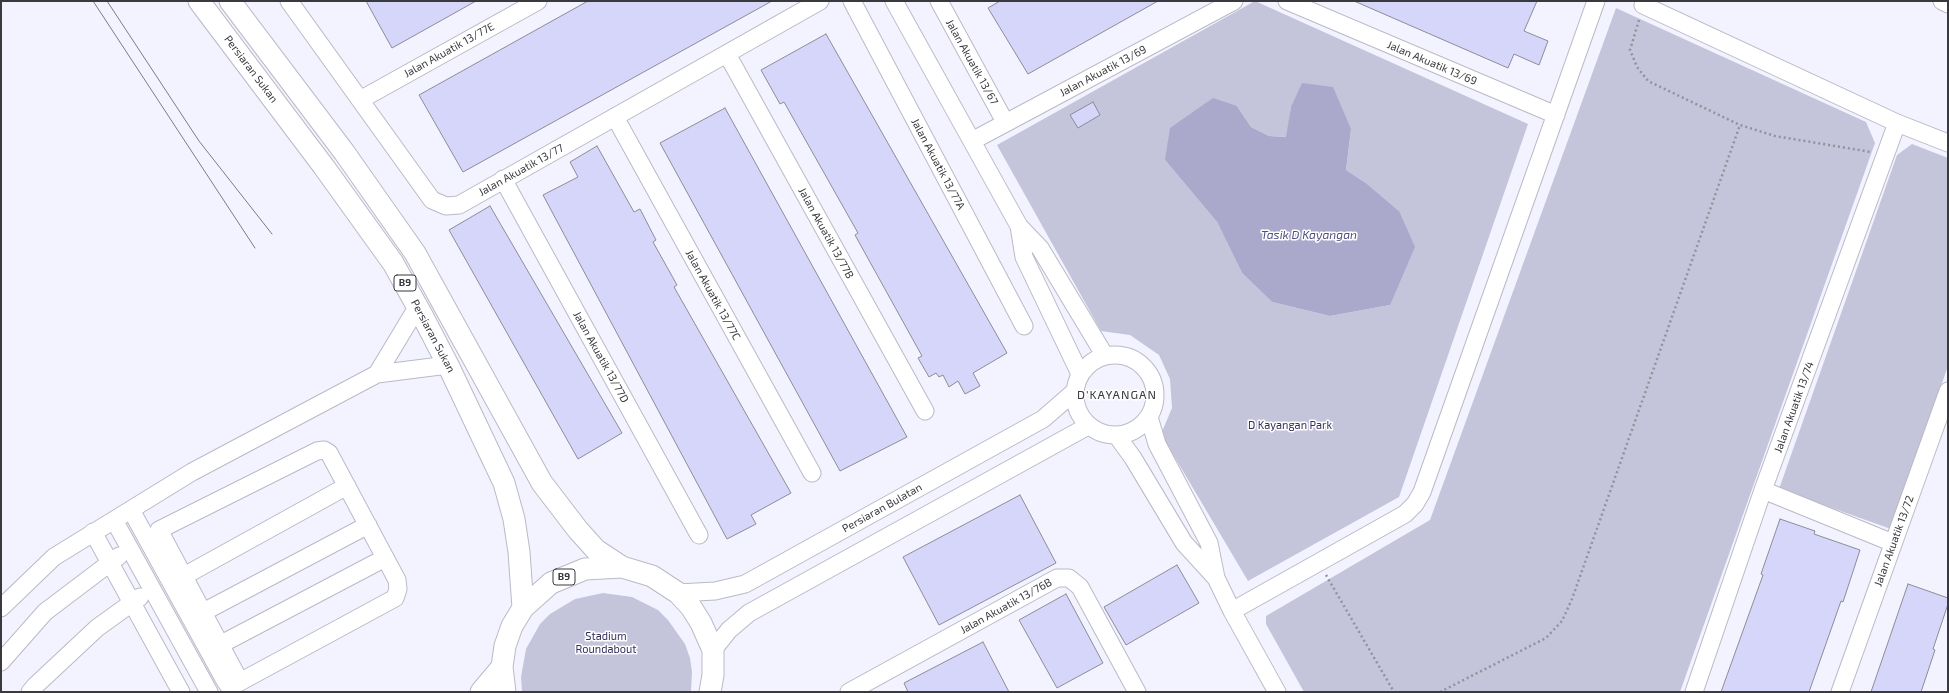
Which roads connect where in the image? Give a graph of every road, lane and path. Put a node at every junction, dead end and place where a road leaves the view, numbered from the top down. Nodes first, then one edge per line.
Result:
1 (199, 1) edge
2 (230, 1) edge
3 (289, 1) edge
4 (538, 1) edge
5 (820, 1) edge
6 (852, 1) edge
7 (894, 1) edge
8 (939, 1) edge
9 (1234, 1) edge
10 (1287, 1) edge
11 (1596, 1) edge
12 (1942, 1) edge
13 (1948, 4) edge
14 (1643, 5) joint
15 (726, 54) junction
16 (360, 100) junction
17 (1556, 115) junction
18 (614, 117) junction
19 (1005, 122) junction
20 (1897, 123) junction
21 (1740, 125) junction
22 (972, 141) junction
23 (1948, 143) edge
24 (1885, 155) junction
25 (503, 179) junction
26 (1019, 226) junction
27 (418, 306) junction
28 (1024, 326) dead end
29 (1105, 356) junction
30 (448, 365) junction
31 (377, 374) junction
32 (1080, 374) junction
33 (1948, 390) edge
34 (1074, 392) junction
35 (925, 412) dead end
36 (1149, 417) junction
37 (1088, 426) junction
38 (1117, 436) junction
39 (812, 473) dead end
40 (346, 486) junction
41 (1764, 490) junction
42 (130, 510) junction
43 (114, 520) junction
44 (368, 525) junction
45 (93, 532) junction
46 (699, 535) dead end
47 (1893, 543) junction
48 (129, 549) junction
49 (385, 558) junction
50 (110, 562) junction
51 (1318, 563) junction
52 (622, 567) junction
53 (1216, 578) junction
54 (177, 580) junction
55 (151, 589) junction
56 (678, 593) junction
57 (132, 602) junction
58 (1, 608) edge
59 (523, 608) junction
60 (1232, 611) junction
61 (197, 616) junction
62 (215, 648) junction
63 (713, 650) junction
64 (1, 662) edge
65 (502, 666) junction
66 (715, 686) edge
67 (231, 687) edge
68 (30, 692) edge
69 (181, 692) edge
70 (209, 692) edge
71 (481, 692) edge
72 (505, 692) edge
73 (849, 692) edge
74 (1137, 692) edge
75 (1277, 692) edge
76 (1394, 692) edge
77 (1440, 692) edge
78 (1694, 692) edge
79 (1840, 692) edge

1 - 27 main road, Persiaran Sukan / B9
2 - 52 main road, B9
3 - 16 street, Jalan Akuatik 13/77
4 - 16 street, Jalan Akuatik 13/77E
5 - 15 street, Jalan Akuatik 13/77
6 - 28 street, Jalan Akuatik 13/77A
7 - 22 street
8 - 19 street, Jalan Akuatik 13/67
9 - 19 street, Jalan Akuatik 13/69
10 - 17 street, Jalan Akuatik 13/69
11 - 17 street
12 - 13 street
14 - 20 street
14 - 21 path
15 - 18 street, Jalan Akuatik 13/77
15 - 35 street, Jalan Akuatik 13/77B
16 - 25 street, Jalan Akuatik 13/77
17 - 51 street
18 - 25 street, Jalan Akuatik 13/77
18 - 39 street, Jalan Akuatik 13/77C
19 - 22 street, Jalan Akuatik 13/69
20 - 23 street
20 - 24 street, Jalan Akuatik 13/74
21 - 24 path
21 - 77 path
22 - 26 street
24 - 41 street, Jalan Akuatik 13/74
25 - 46 street, Jalan Akuatik 13/77D
26 - 29 street
26 - 32 street
27 - 30 main road, Persiaran Sukan / B9
27 - 31 street
29 - 32 street
29 - 36 street
30 - 31 street
30 - 59 main road, Persiaran Sukan / B9
31 - 42 street
32 - 34 street
33 - 47 street, Jalan Akuatik 13/72
34 - 37 street
34 - 56 street, Persiaran Bulatan
36 - 38 street
36 - 53 street
37 - 38 street
37 - 63 street
38 - 53 street
40 - 44 street
40 - 54 street
40 - 54 street
41 - 47 street
41 - 78 street, Jalan Akuatik 13/74
42 - 43 street
42 - 54 street
43 - 45 street
43 - 48 street
44 - 49 street
44 - 61 street
45 - 50 street
45 - 58 street
47 - 79 street, Jalan Akuatik 13/72
48 - 50 street
48 - 55 street
49 - 62 street
49 - 67 street
50 - 57 street
50 - 64 street
51 - 60 street
51 - 76 path
52 - 56 main road, B9
52 - 59 main road, B9
53 - 60 street
54 - 61 street
55 - 57 street
55 - 70 street
56 - 63 main road, B9
57 - 68 street
57 - 69 street
59 - 65 main road, B9
60 - 75 street
61 - 62 street
62 - 67 street
63 - 66 main road, B9
65 - 71 main road
65 - 72 main road, B9
73 - 74 street, Jalan Akuatik 13/76B

